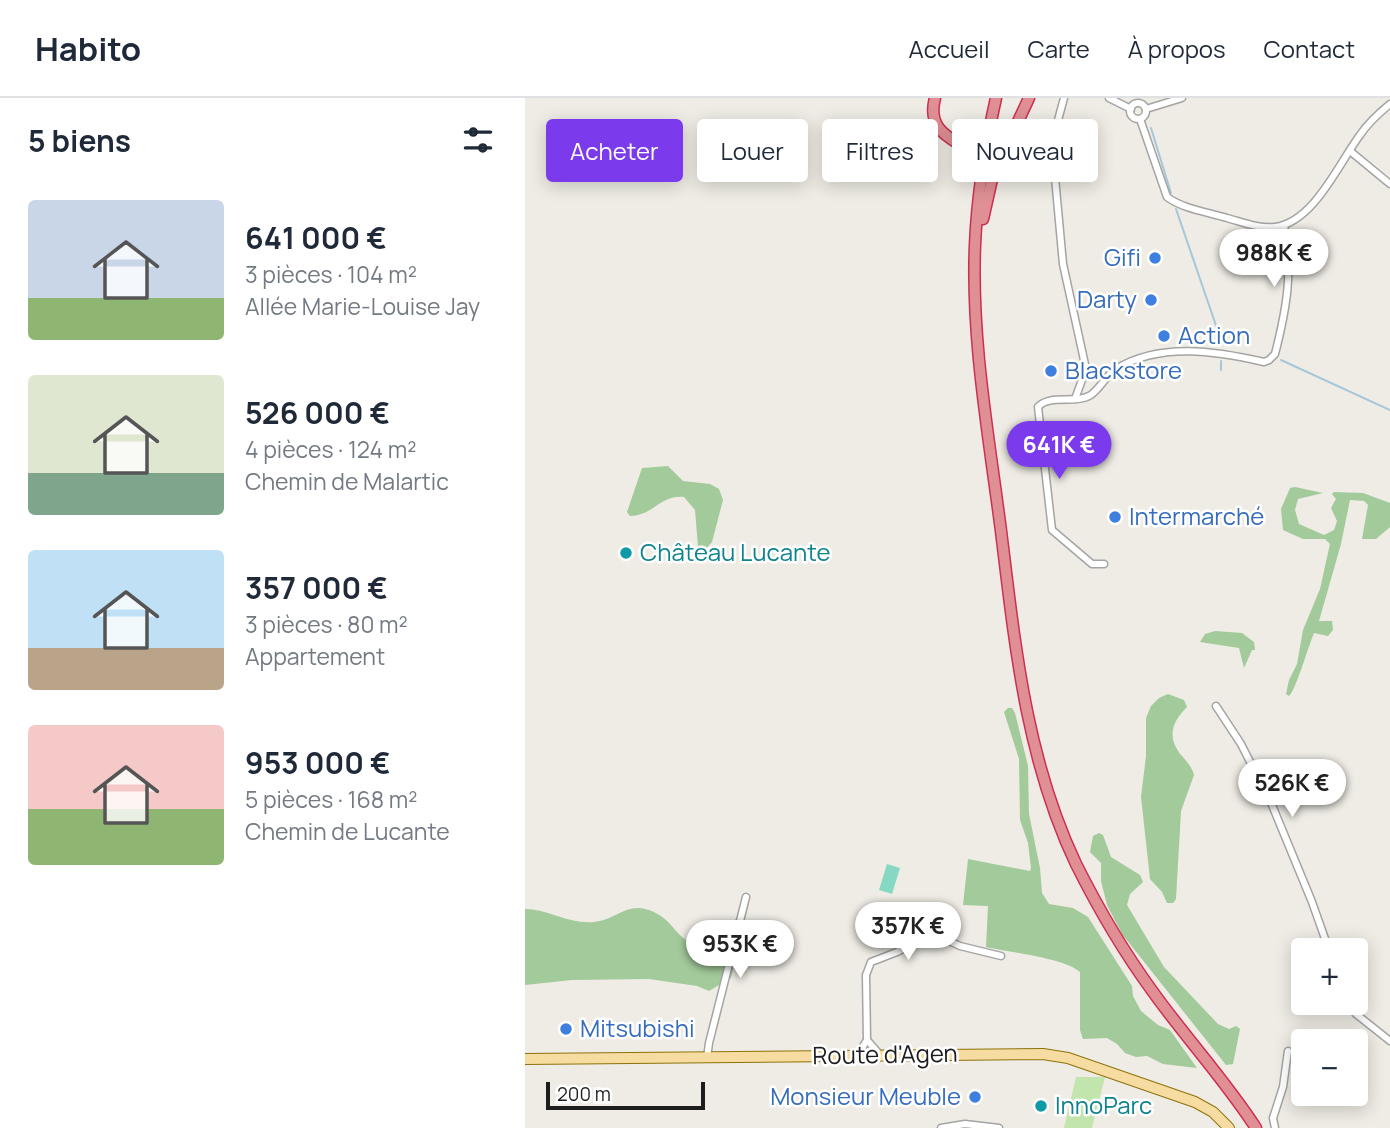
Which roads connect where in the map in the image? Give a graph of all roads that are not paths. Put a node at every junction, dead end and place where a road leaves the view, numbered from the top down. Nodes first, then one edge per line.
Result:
1 (935, 98) edge
2 (996, 98) edge
3 (1029, 98) edge
4 (1064, 98) edge
5 (1109, 98) edge
6 (1182, 98) edge
7 (1390, 104) edge
8 (1131, 109) junction
9 (1146, 109) junction
10 (992, 119) edge
11 (1140, 119) junction
12 (952, 141) edge
13 (1350, 151) junction
14 (982, 182) edge
15 (1390, 184) edge
16 (1284, 225) junction
17 (975, 294) junction
18 (1075, 399) junction
19 (1104, 564) dead end
20 (1216, 706) dead end
21 (746, 897) dead end
22 (1325, 938) edge
23 (1001, 956) dead end
24 (1357, 1015) edge
25 (867, 1040) junction
26 (1390, 1041) edge
27 (1288, 1051) dead end
28 (857, 1056) junction
29 (881, 1056) junction
30 (707, 1058) junction
31 (525, 1059) edge
32 (941, 1128) edge
33 (999, 1128) edge
34 (1229, 1128) edge
35 (1256, 1128) edge
36 (1275, 1128) edge

1 - 12 highway
2 - 10 highway
3 - 17 highway
4 - 18 street
5 - 8 street
6 - 9 street
7 - 13 street
8 - 9 street
8 - 11 street
9 - 11 street
11 - 16 street
13 - 15 street
13 - 16 street
14 - 17 highway
16 - 18 street
17 - 35 highway
18 - 19 street
20 - 22 street
21 - 30 street
23 - 25 street
24 - 26 street
25 - 28 street
25 - 29 street
27 - 36 street
28 - 29 main road, Route d'Agen
28 - 30 main road, Route d'Agen
29 - 34 main road, Route d'Agen
30 - 31 main road, Route d'Agen
32 - 33 street

